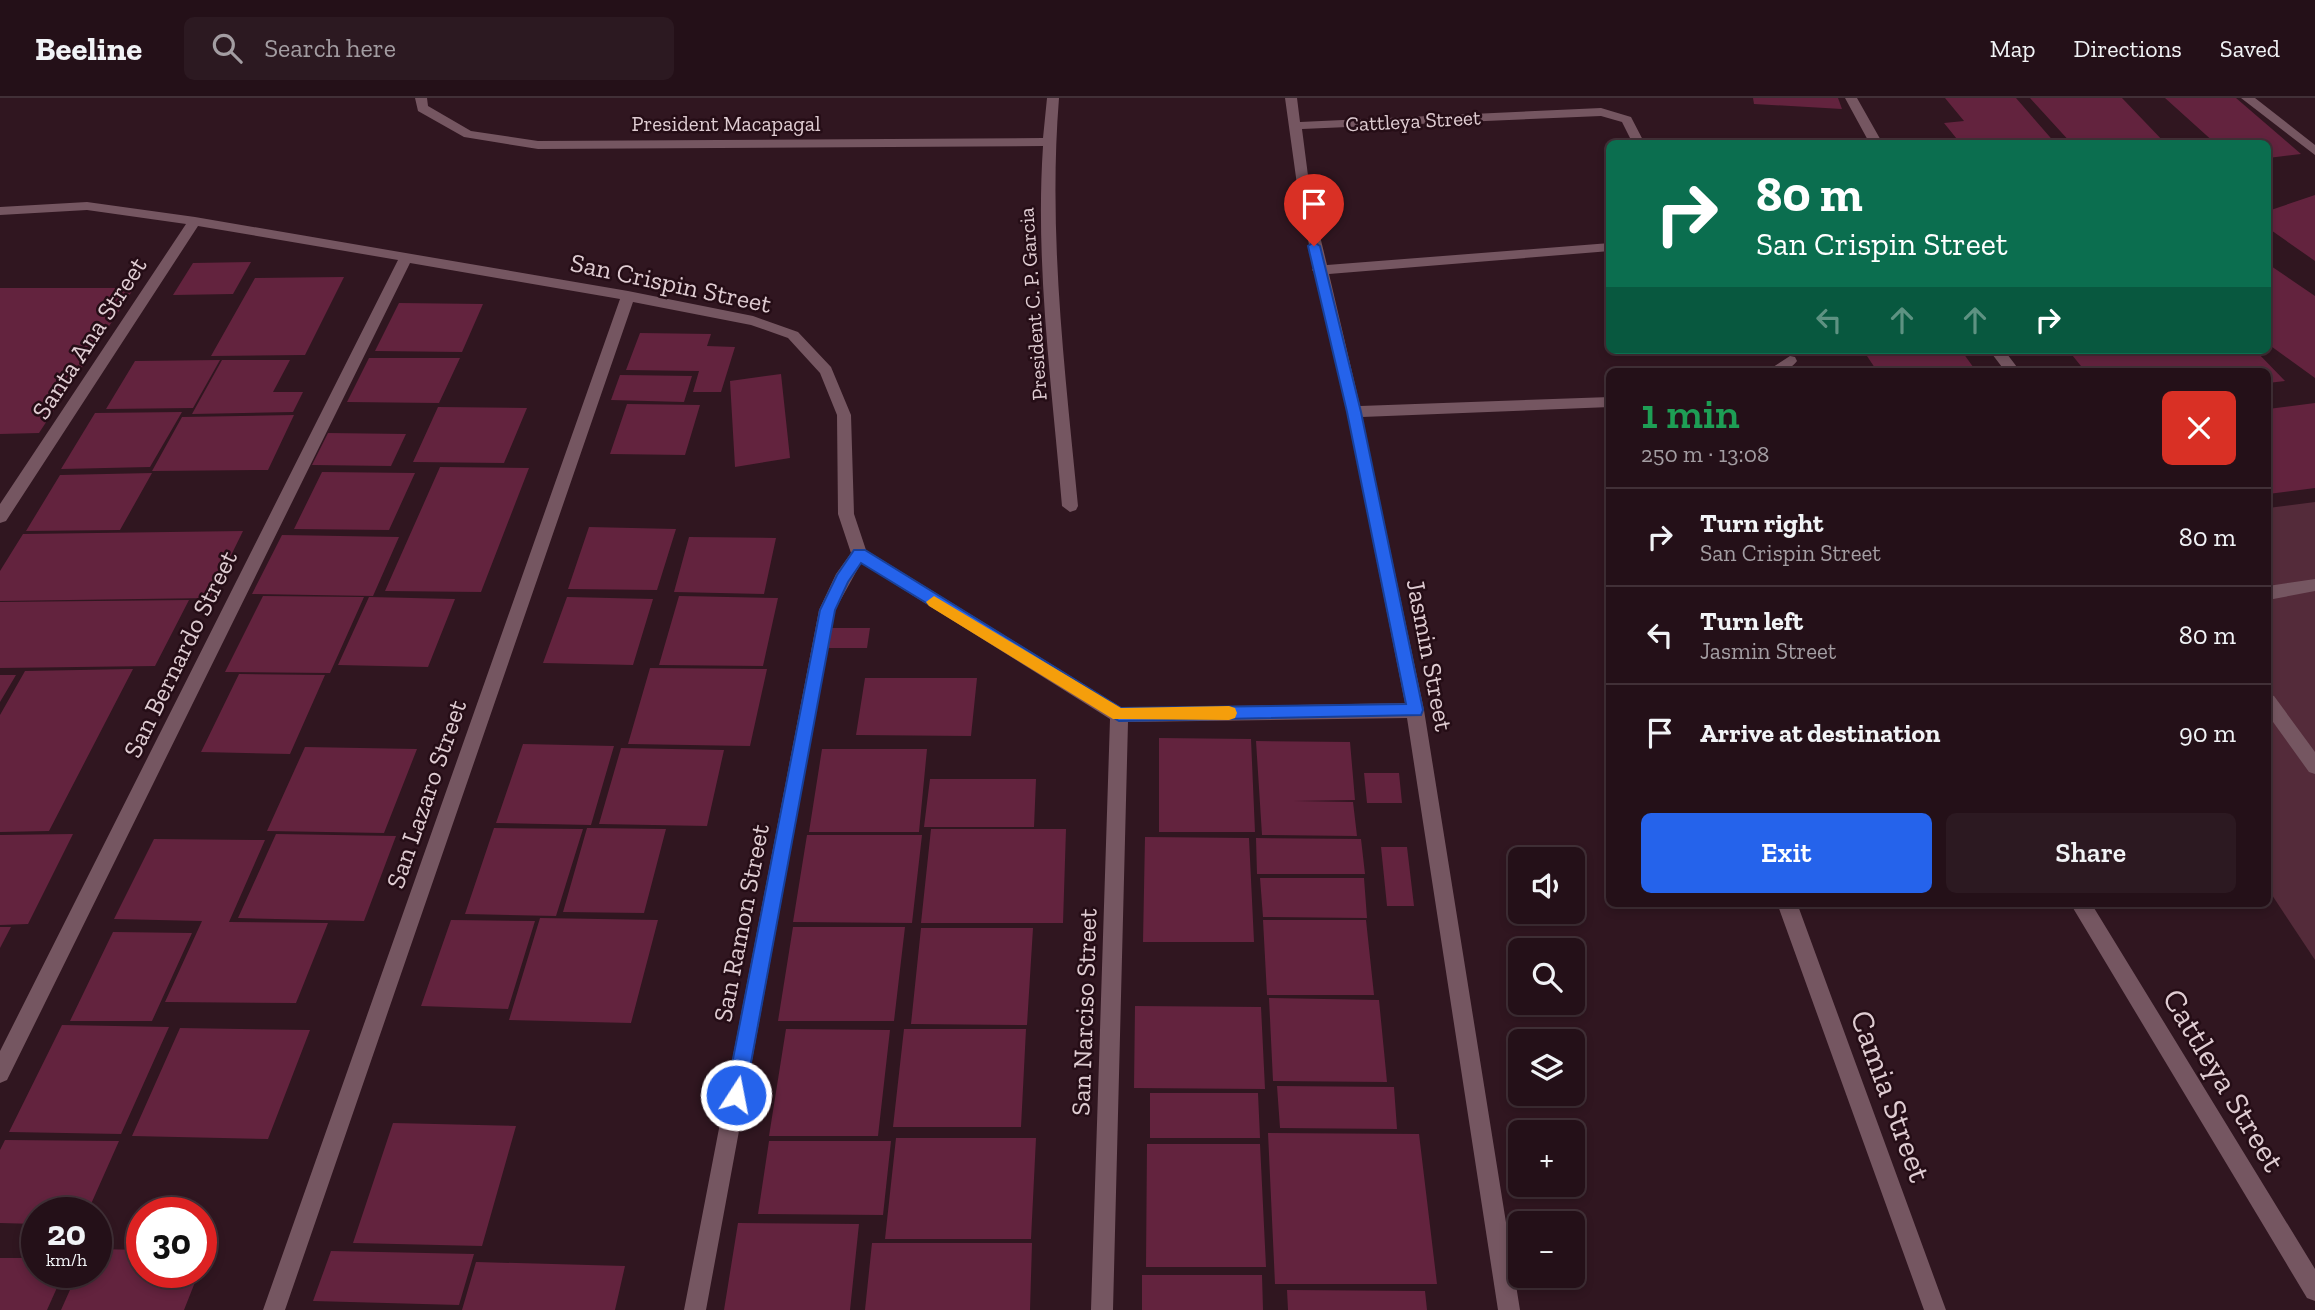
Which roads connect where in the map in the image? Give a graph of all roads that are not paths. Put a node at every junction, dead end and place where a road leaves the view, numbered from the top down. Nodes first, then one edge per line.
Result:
1 (421, 98) edge
2 (1053, 98) edge
3 (1291, 98) edge
4 (1851, 98) edge
5 (2247, 98) edge
6 (1297, 126) junction
7 (1637, 140) edge
8 (1875, 140) edge
9 (1047, 142) junction
10 (2315, 150) edge
11 (0, 211) edge
12 (195, 221) junction
13 (1606, 247) edge
14 (406, 257) junction
15 (1319, 270) junction
16 (628, 296) junction
17 (1999, 354) edge
18 (1790, 361) dead end
19 (1779, 368) edge
20 (2011, 368) edge
21 (1606, 406) edge
22 (1354, 412) junction
23 (1070, 506) dead end
24 (0, 517) edge
25 (859, 554) junction
26 (2315, 585) edge
27 (2271, 592) edge
28 (2271, 705) edge
29 (1415, 710) junction
30 (1119, 715) junction
31 (2315, 766) edge
32 (1788, 907) edge
33 (2082, 907) edge
34 (0, 1073) edge
35 (2315, 1290) edge
36 (274, 1310) edge
37 (695, 1310) edge
38 (1102, 1310) edge
39 (1509, 1310) edge
40 (1935, 1310) edge

1 - 9 street, President Macapagal
2 - 9 street, President C. P. Garcia
3 - 6 street, Jasmin Street
4 - 8 street
5 - 10 street
6 - 7 street, Cattleya Street
6 - 15 street, Jasmin Street
9 - 23 street, President C. P. Garcia
11 - 12 street, San Crispin Street
12 - 14 street, San Crispin Street
12 - 24 street, Santa Ana Street
13 - 15 street
14 - 16 street, San Crispin Street
14 - 34 street, San Bernardo Street
15 - 22 street, Jasmin Street
16 - 25 street, San Crispin Street
16 - 36 street, San Lazaro Street
17 - 20 street
18 - 19 street
21 - 22 street
22 - 29 street, Jasmin Street
25 - 30 street
25 - 37 street, San Ramon Street
26 - 27 street
28 - 31 street
29 - 30 street
29 - 39 street, Jasmin Street
30 - 38 street, San Narciso Street
32 - 40 street, Camia Street
33 - 35 street, Cattleya Street

